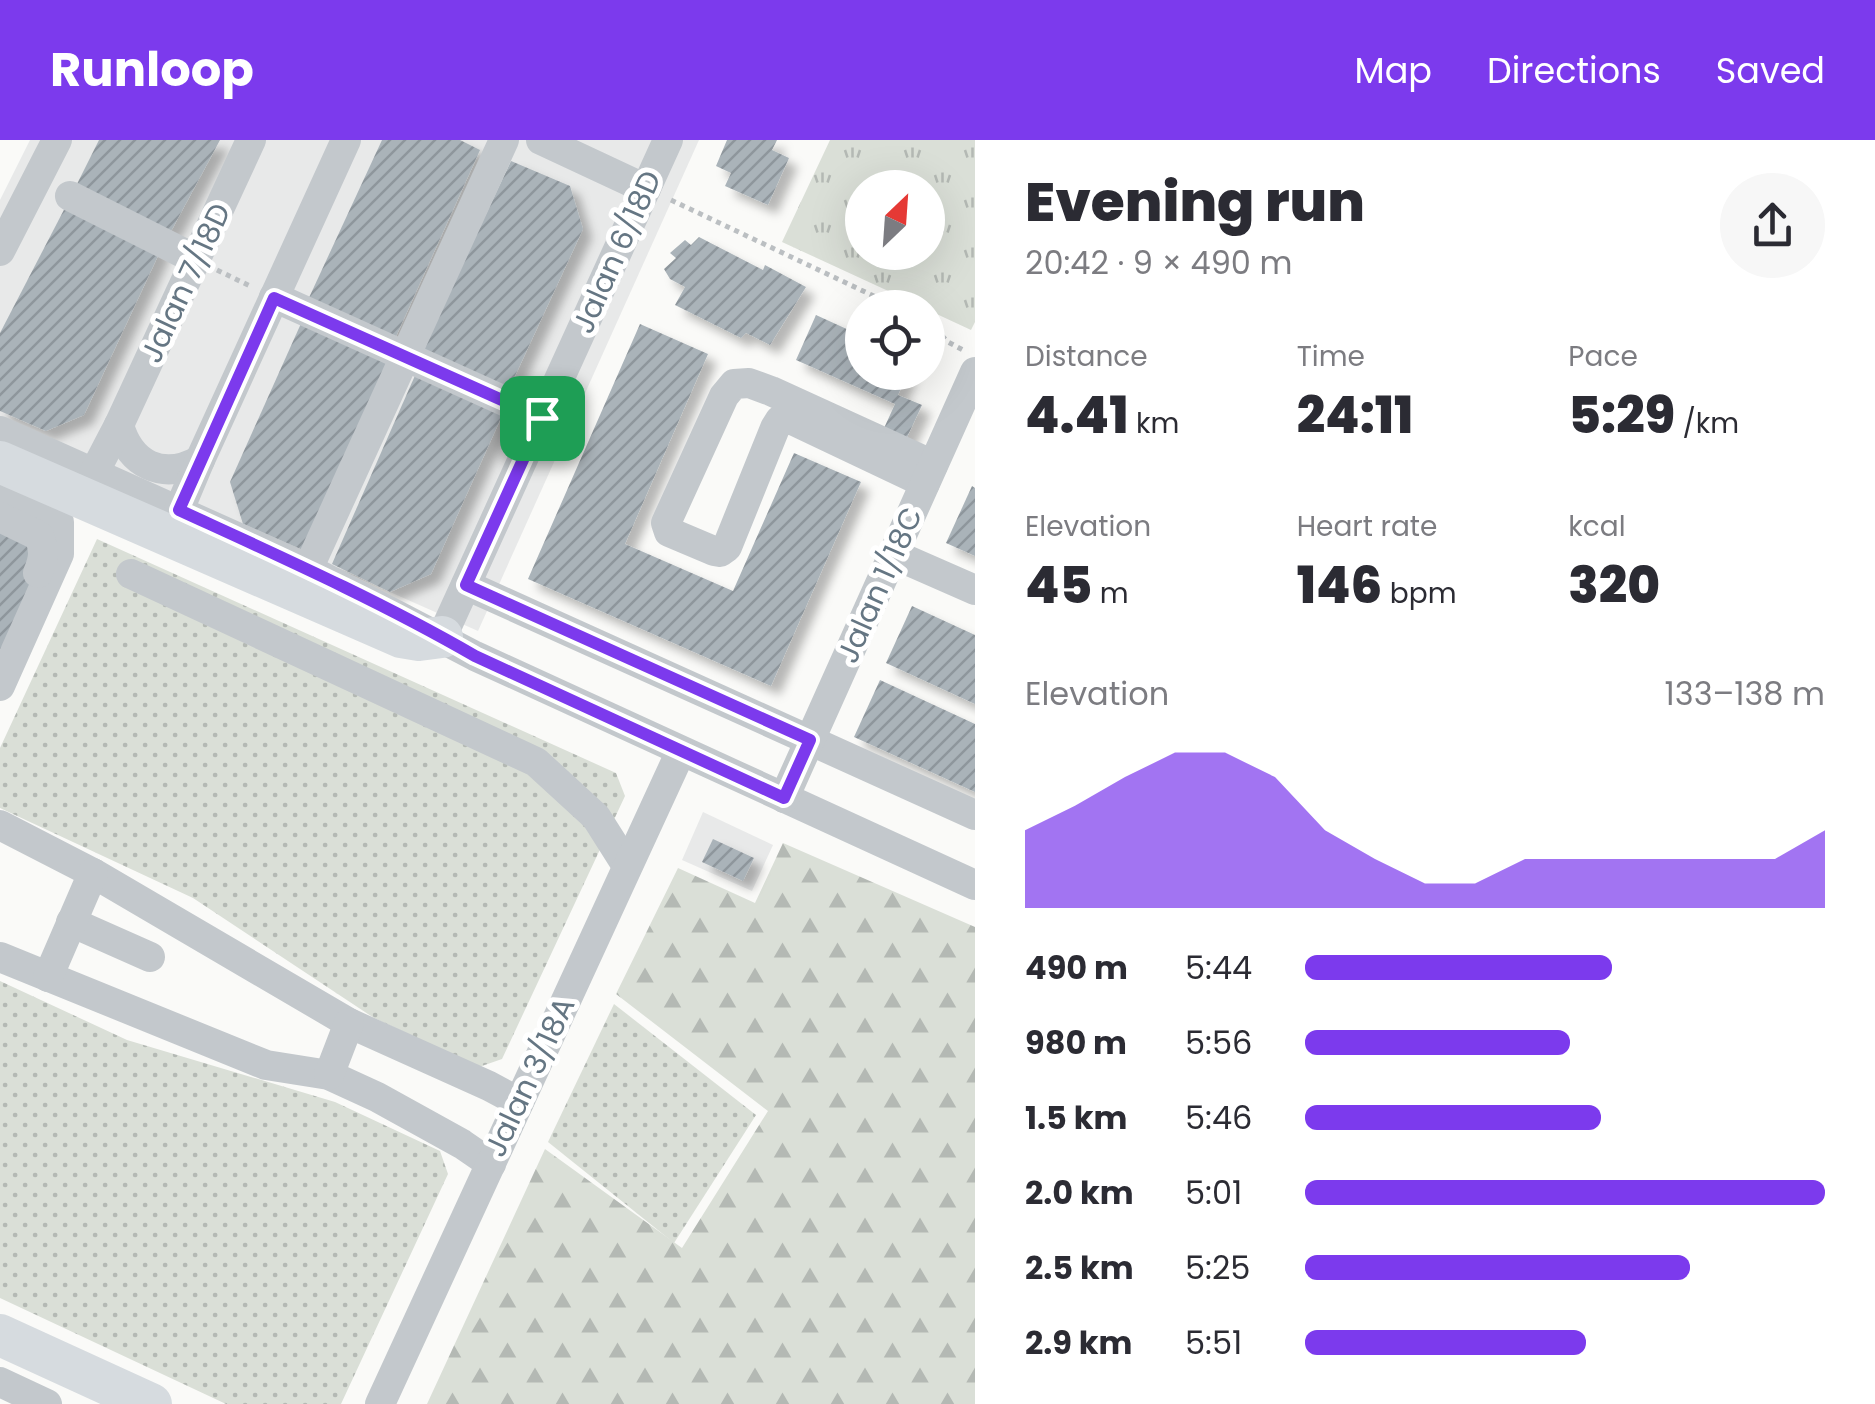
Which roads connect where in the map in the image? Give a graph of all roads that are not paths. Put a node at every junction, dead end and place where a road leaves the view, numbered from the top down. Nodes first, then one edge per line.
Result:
1 (57, 140) edge
2 (251, 140) edge
3 (346, 140) edge
4 (504, 140) edge
5 (542, 140) edge
6 (662, 142) edge
7 (646, 189) junction
8 (70, 196) dead end
9 (0, 250) edge
10 (196, 260) junction
11 (274, 298) junction
12 (406, 356) junction
13 (975, 372) edge
14 (542, 418) junction
15 (119, 425) junction
16 (0, 431) edge
17 (200, 460) junction
18 (0, 462) edge
19 (94, 472) junction
20 (929, 474) junction
21 (0, 488) edge
22 (179, 510) junction
23 (0, 517) edge
24 (893, 554) junction
25 (308, 569) junction
26 (131, 574) dead end
27 (466, 585) junction
28 (975, 590) edge
29 (422, 637) junction
30 (0, 660) edge
31 (0, 686) edge
32 (810, 740) junction
33 (682, 751) junction
34 (784, 798) junction
35 (975, 815) edge
36 (0, 825) edge
37 (627, 866) junction
38 (93, 873) junction
39 (975, 885) edge
40 (71, 922) junction
41 (0, 956) edge
42 (150, 956) dead end
43 (48, 977) junction
44 (349, 1023) junction
45 (329, 1076) junction
46 (519, 1102) junction
47 (491, 1164) junction
48 (6, 1337) edge
49 (0, 1382) edge
50 (47, 1404) edge
51 (151, 1404) edge
52 (380, 1404) edge

1 - 9 street
2 - 10 street, Jalan 7/18D
3 - 11 street
4 - 12 street
5 - 7 street
6 - 7 street, Jalan 6/18D
7 - 14 street, Jalan 6/18D
8 - 10 street
10 - 15 street, Jalan 7/18D
11 - 12 street
11 - 17 street
12 - 14 street
12 - 25 street
13 - 20 street, Jalan 1/18C
14 - 27 street, Jalan 6/18D
15 - 17 street
15 - 19 street, Jalan 7/18D
16 - 19 street
17 - 22 street
18 - 29 highway
19 - 22 street
20 - 20 street
20 - 24 street, Jalan 1/18C
21 - 31 street
22 - 25 street
23 - 30 street
24 - 28 street
24 - 32 street, Jalan 1/18C
25 - 29 street
26 - 37 street
27 - 29 street, Jalan 6/18D
27 - 32 street
29 - 33 street
32 - 34 street, Jalan 1/18C
32 - 35 street
33 - 34 street
33 - 37 street, Jalan 3/18A
34 - 39 street
36 - 38 street
37 - 46 street, Jalan 3/18A
38 - 40 street
38 - 44 street
40 - 42 street
40 - 43 street
41 - 43 street
43 - 45 street
44 - 45 street
44 - 46 street
45 - 47 street
46 - 47 street, Jalan 3/18A
47 - 52 street, Jalan 3/18A
48 - 51 highway
49 - 50 street

